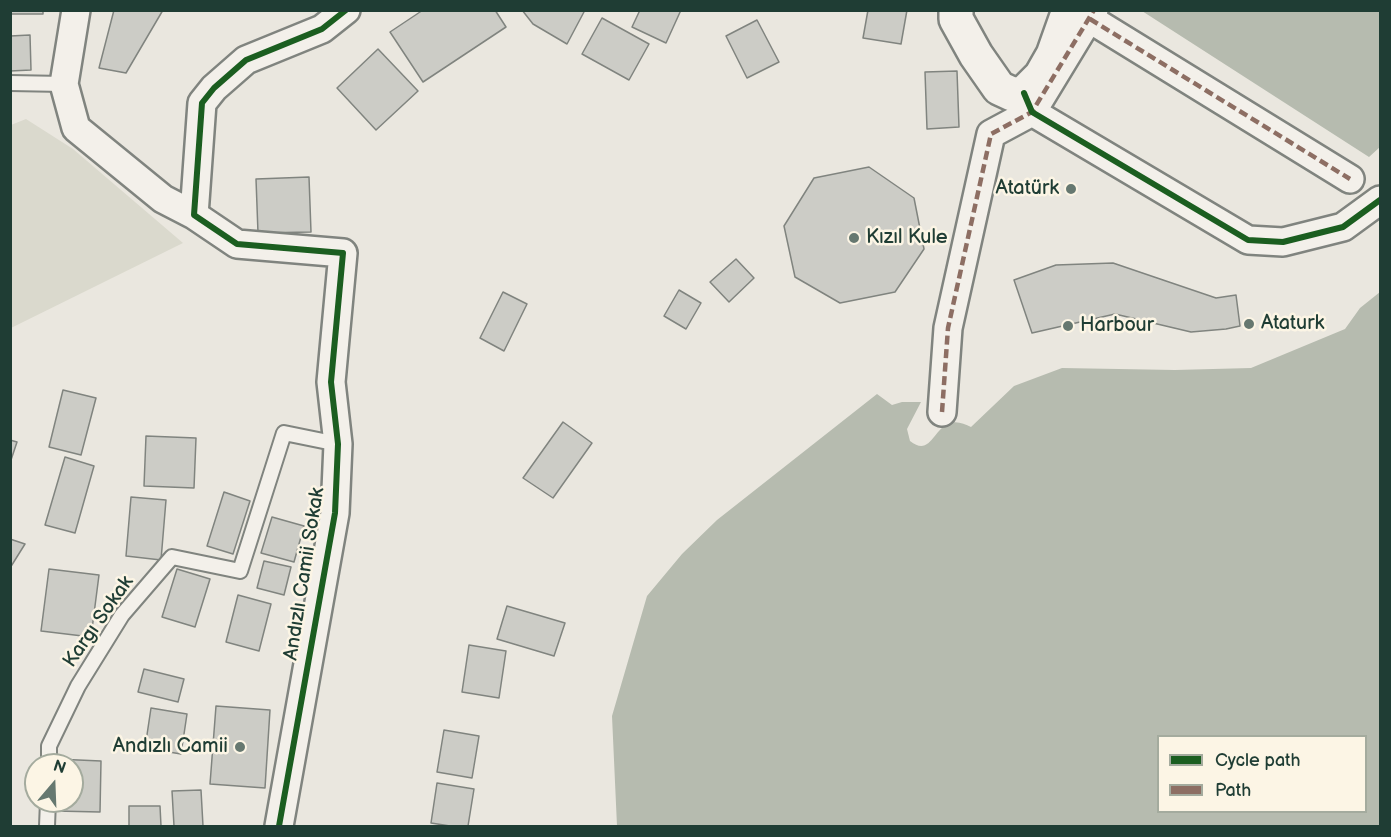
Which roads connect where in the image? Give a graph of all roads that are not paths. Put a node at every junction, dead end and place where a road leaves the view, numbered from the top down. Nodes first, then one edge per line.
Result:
1 (76, 10) edge
2 (346, 10) edge
3 (956, 10) edge
4 (1084, 13) edge
5 (10, 83) edge
6 (64, 84) junction
7 (1028, 102) junction
8 (1350, 180) dead end
9 (1380, 200) edge
10 (194, 215) junction
11 (942, 412) dead end
12 (338, 444) junction
13 (49, 753) edge
14 (279, 826) edge

1 - 6 street
2 - 10 street
3 - 7 street
4 - 7 street
4 - 8 street
5 - 6 lane
6 - 10 street
7 - 9 street
7 - 11 street
10 - 12 street, Andızlı Camii Sokak
12 - 13 lane, Kargı Sokak
12 - 14 street, Andızlı Camii Sokak

